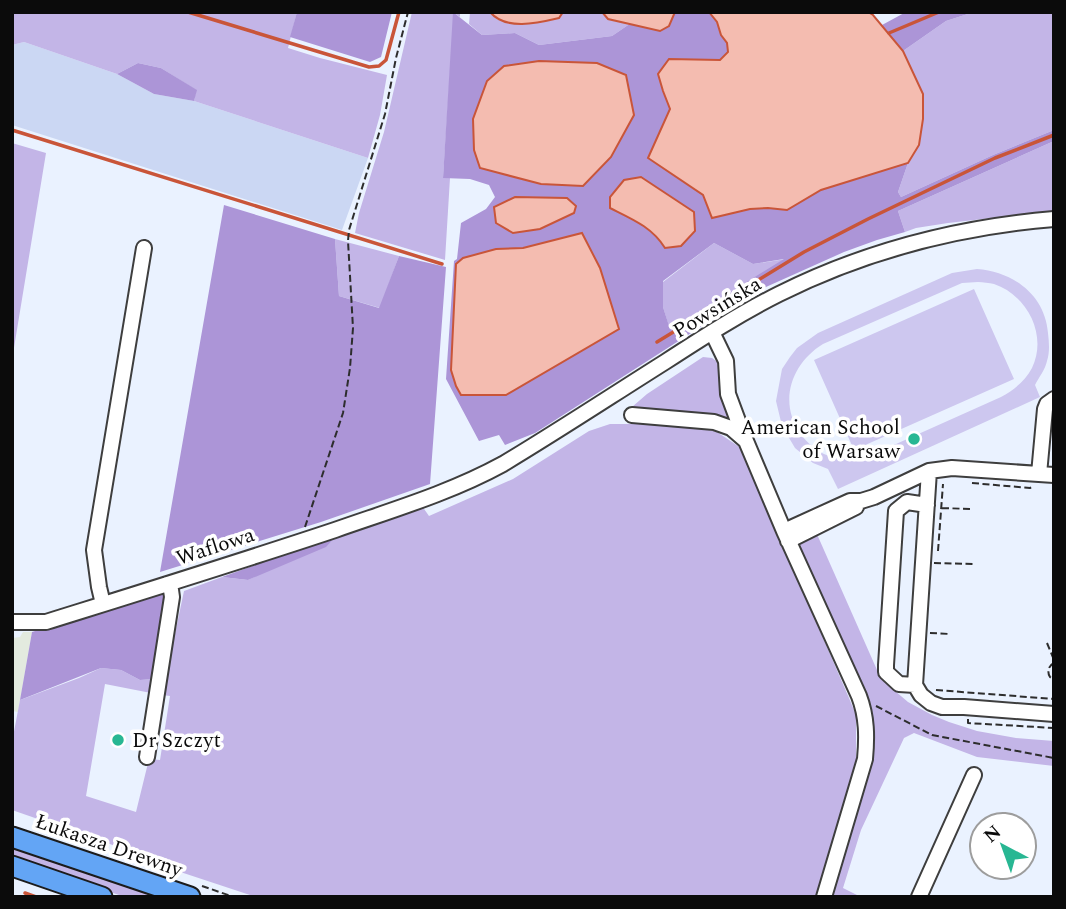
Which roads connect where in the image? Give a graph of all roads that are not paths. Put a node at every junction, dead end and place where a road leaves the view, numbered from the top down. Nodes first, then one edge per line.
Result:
1 (1054, 219) edge
2 (144, 248) dead end
3 (712, 332) junction
4 (1054, 399) edge
5 (632, 415) dead end
6 (746, 441) junction
7 (929, 471) junction
8 (1043, 477) edge
9 (428, 498) joint
10 (868, 499) junction
11 (902, 507) junction
12 (934, 507) junction
13 (786, 536) junction
14 (167, 584) junction
15 (103, 604) junction
16 (12, 622) edge
17 (915, 685) junction
18 (1054, 714) edge
19 (147, 757) dead end
20 (974, 775) dead end
21 (12, 837) edge
22 (12, 866) edge
23 (102, 897) edge
24 (190, 897) edge
25 (824, 897) edge
26 (919, 897) edge

1 - 3 street, Powsińska
2 - 15 street
3 - 6 street
3 - 9 street, Powsińska
4 - 8 street
5 - 6 street
6 - 13 street
7 - 8 street
7 - 10 street
7 - 12 street
9 - 14 street, Waflowa
10 - 11 street
10 - 13 street
11 - 12 street
11 - 17 street
12 - 17 street
13 - 25 street
14 - 15 street, Waflowa
14 - 19 street
15 - 16 street, Waflowa
17 - 18 street
20 - 26 street
21 - 24 main road, Łukasza Drewny
22 - 23 main road

